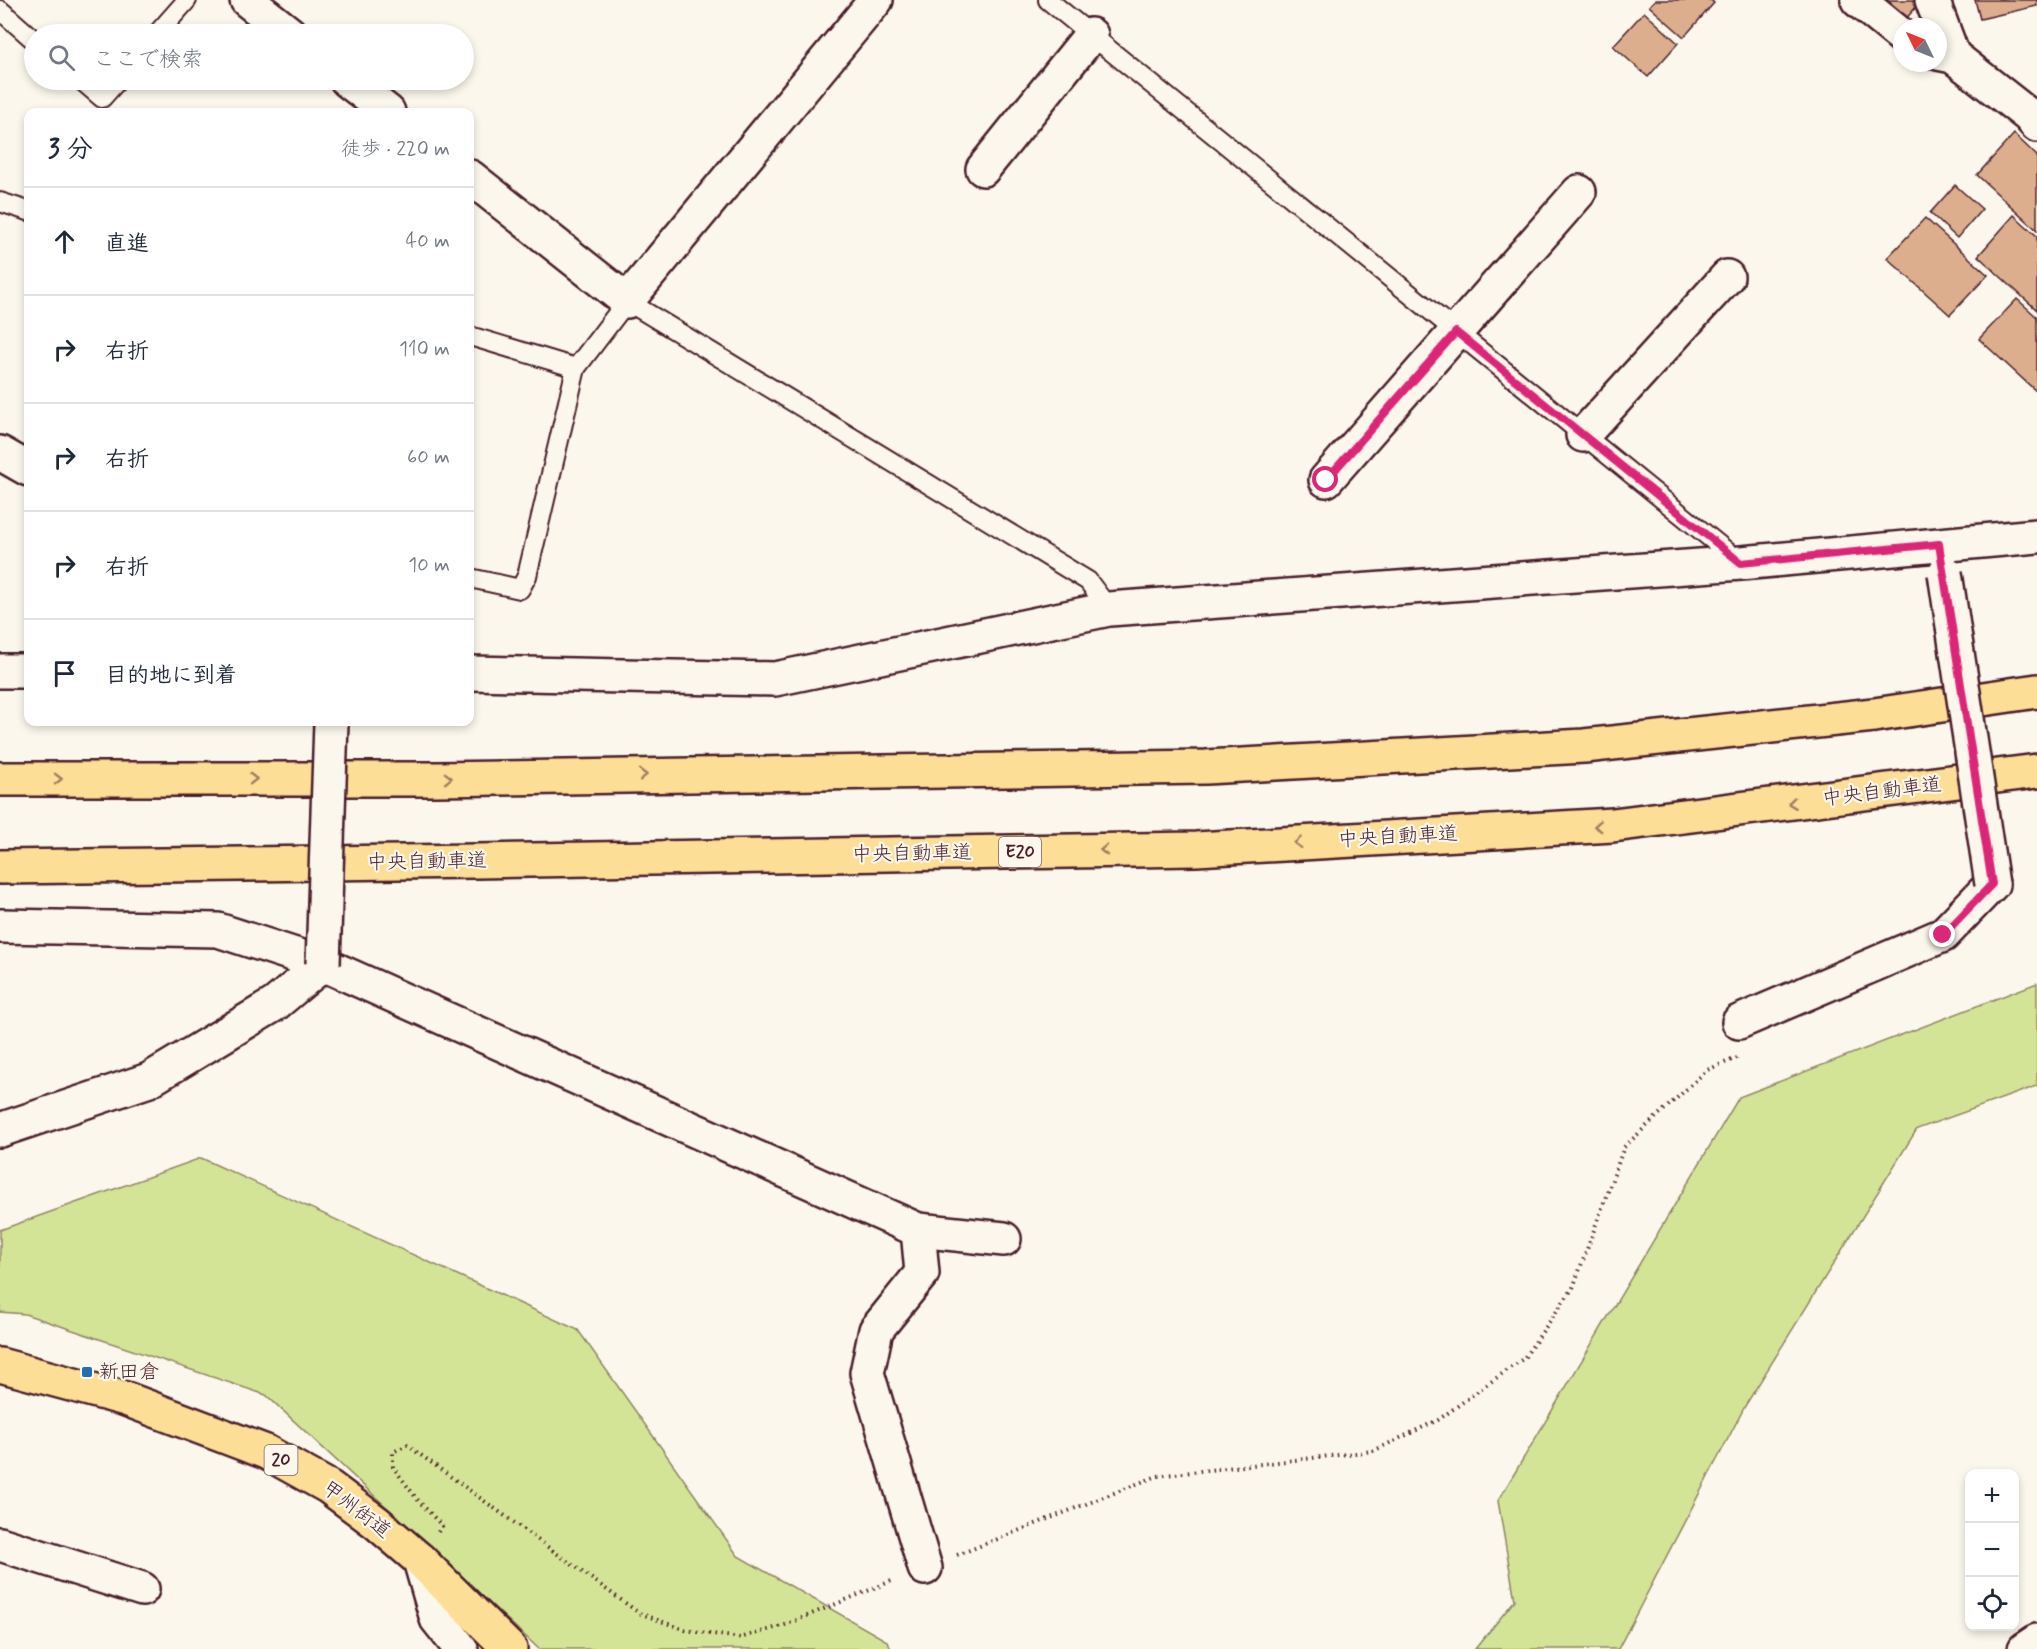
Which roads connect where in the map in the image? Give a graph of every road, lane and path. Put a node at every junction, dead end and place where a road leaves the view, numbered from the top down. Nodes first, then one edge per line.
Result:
1 (187, 0) edge
2 (247, 0) edge
3 (876, 0) edge
4 (1048, 0) edge
5 (1858, 0) edge
6 (1932, 0) edge
7 (0, 10) edge
8 (1936, 18) edge
9 (166, 24) edge
10 (277, 24) edge
11 (1893, 29) edge
12 (24, 31) edge
13 (1090, 35) junction
14 (1947, 55) edge
15 (93, 90) edge
16 (109, 90) edge
17 (360, 90) edge
18 (383, 108) edge
19 (2034, 117) edge
20 (983, 169) dead end
21 (474, 180) edge
22 (1579, 192) dead end
23 (0, 202) edge
24 (24, 210) edge
25 (1727, 277) dead end
26 (627, 301) junction
27 (1456, 332) junction
28 (474, 337) edge
29 (576, 368) junction
30 (1583, 435) junction
31 (0, 453) edge
32 (24, 467) edge
33 (1326, 480) dead end
34 (2037, 536) edge
35 (1942, 558) junction
36 (1741, 563) junction
37 (474, 579) edge
38 (1110, 609) junction
39 (0, 671) edge
40 (24, 671) edge
41 (474, 673) edge
42 (2037, 691) edge
43 (331, 726) edge
44 (2037, 771) edge
45 (0, 779) edge
46 (0, 867) edge
47 (0, 926) edge
48 (323, 964) junction
49 (1739, 1022) dead end
50 (1740, 1056) dead end
51 (0, 1130) edge
52 (918, 1230) junction
53 (1004, 1239) dead end
54 (0, 1365) edge
55 (0, 1544) edge
56 (420, 1560) junction
57 (925, 1568) junction
58 (142, 1589) dead end
59 (2037, 1641) edge
60 (461, 1649) edge
61 (510, 1649) edge
62 (2025, 1649) edge

1 - 9 lane
2 - 10 street
3 - 26 street
4 - 13 lane
5 - 11 street
6 - 8 street
7 - 12 lane
13 - 20 street
13 - 27 lane
14 - 19 street
15 - 16 lane
17 - 18 street
21 - 26 street
22 - 27 street
23 - 24 lane
25 - 30 street
26 - 29 lane
26 - 38 lane
27 - 30 lane
27 - 33 street
28 - 29 lane
29 - 37 lane
30 - 36 lane
31 - 32 street
34 - 35 street
35 - 36 street
35 - 49 street, bridge
36 - 38 street
38 - 41 street
39 - 40 street
45 -> 42 highway
43 - 48 street, bridge
44 -> 46 highway, 中央自動車道 / E20
47 - 48 street
48 - 51 street
48 - 52 street
50 - 57 path
52 - 53 street
52 - 57 street
54 - 56 highway, 甲州街道 / 20
55 - 58 street
56 - 57 path
56 - 60 street
56 - 61 highway, 甲州街道 / 20
59 - 62 street

